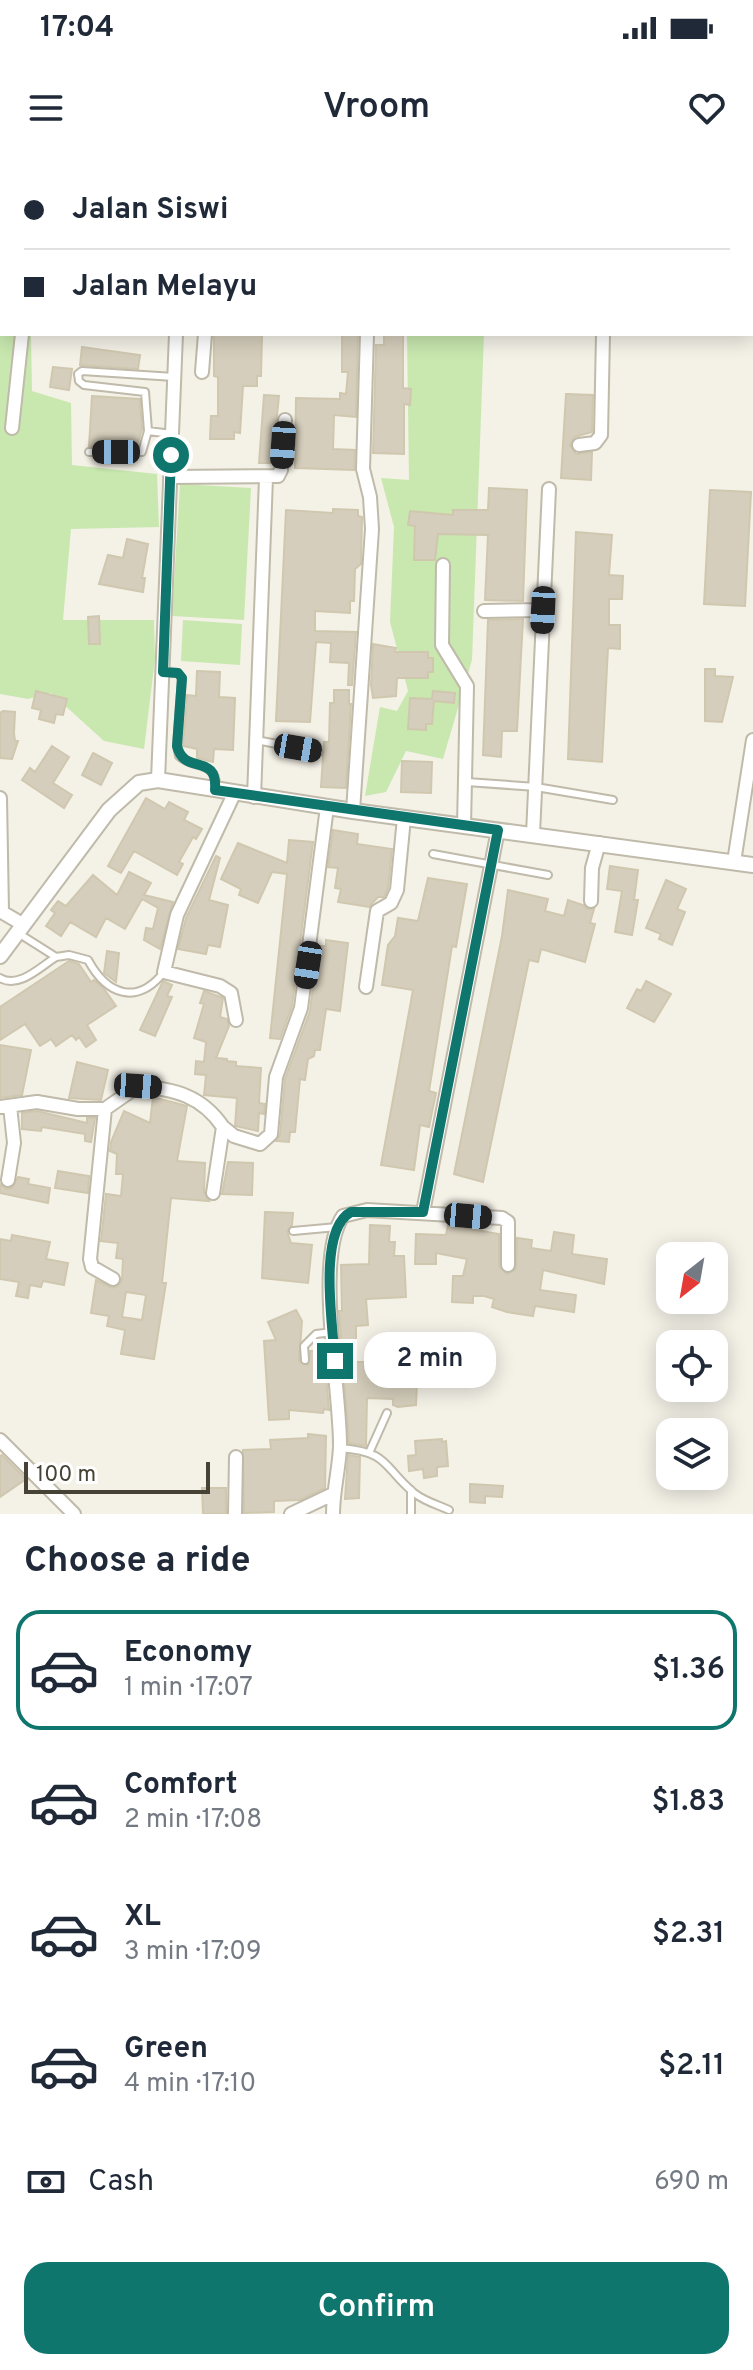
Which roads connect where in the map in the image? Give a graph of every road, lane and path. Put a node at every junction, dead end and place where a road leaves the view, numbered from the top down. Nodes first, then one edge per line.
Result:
1 (22, 336) edge
2 (176, 336) edge
3 (205, 336) edge
4 (367, 336) edge
5 (603, 336) edge
6 (202, 372) dead end
7 (174, 377) junction
8 (285, 420) dead end
9 (12, 428) dead end
10 (148, 431) junction
11 (172, 434) junction
12 (579, 445) dead end
13 (89, 452) dead end
14 (170, 477) junction
15 (266, 478) junction
16 (549, 489) dead end
17 (443, 565) dead end
18 (543, 610) junction
19 (484, 611) dead end
20 (163, 672) junction
21 (256, 740) junction
22 (753, 740) edge
23 (319, 752) dead end
24 (158, 780) junction
25 (467, 782) junction
26 (536, 787) junction
27 (215, 790) junction
28 (234, 794) junction
29 (254, 797) junction
30 (0, 798) edge
31 (613, 800) dead end
32 (327, 807) junction
33 (353, 811) junction
34 (404, 818) junction
35 (464, 826) junction
36 (498, 830) junction
37 (533, 834) junction
38 (599, 843) junction
39 (433, 854) dead end
40 (734, 862) junction
41 (492, 863) junction
42 (753, 865) edge
43 (548, 875) dead end
44 (591, 901) dead end
45 (1, 911) edge
46 (21, 929) junction
47 (0, 956) edge
48 (56, 957) junction
49 (164, 972) junction
50 (0, 978) edge
51 (366, 987) dead end
52 (236, 1020) dead end
53 (5, 1107) edge
54 (105, 1109) junction
55 (223, 1127) junction
56 (8, 1180) dead end
57 (213, 1193) dead end
58 (423, 1212) junction
59 (337, 1227) junction
60 (293, 1231) dead end
61 (508, 1265) dead end
62 (113, 1279) dead end
63 (333, 1332) junction
64 (305, 1360) dead end
65 (387, 1413) dead end
66 (1, 1442) edge
67 (340, 1448) junction
68 (369, 1453) junction
69 (236, 1457) dead end
70 (411, 1490) junction
71 (333, 1494) junction
72 (317, 1504) junction
73 (449, 1510) dead end
74 (333, 1513) edge
75 (74, 1514) edge
76 (235, 1514) edge
77 (291, 1514) edge
78 (411, 1514) edge

1 - 9 street
2 - 7 street
3 - 6 street
4 - 33 street
5 - 12 street
7 - 10 lane
7 - 11 street
8 - 15 street
10 - 11 lane
10 - 13 lane
11 - 14 street
14 - 15 street
14 - 20 street
15 - 21 street
16 - 18 street
17 - 25 street
18 - 19 street
18 - 26 street
20 - 24 street
20 - 27 lane
21 - 23 lane
21 - 29 street
22 - 40 street
24 - 27 street
24 - 46 street
25 - 26 lane
25 - 35 street
26 - 31 lane
26 - 37 street
27 - 28 street
28 - 29 street
28 - 49 street
29 - 32 street
30 - 45 street
32 - 33 street
32 - 55 street
33 - 34 street
34 - 35 street
34 - 51 street
35 - 36 street
36 - 37 street
36 - 41 street
37 - 38 street
38 - 40 street
38 - 44 street
39 - 41 lane
40 - 42 street
41 - 43 lane
41 - 58 street
45 - 46 street
46 - 47 street
46 - 48 lane
48 - 49 lane
48 - 50 lane
49 - 52 street
53 - 54 street
53 - 56 street
54 - 55 street
54 - 62 street
55 - 57 street
58 - 59 street
58 - 61 street
59 - 60 lane
59 - 63 street
63 - 64 lane
63 - 67 street
65 - 68 lane
66 - 75 street
67 - 68 lane
67 - 71 street
68 - 70 lane
69 - 76 street
70 - 73 lane
70 - 78 lane
71 - 72 street
71 - 74 street
72 - 74 street
72 - 77 street

